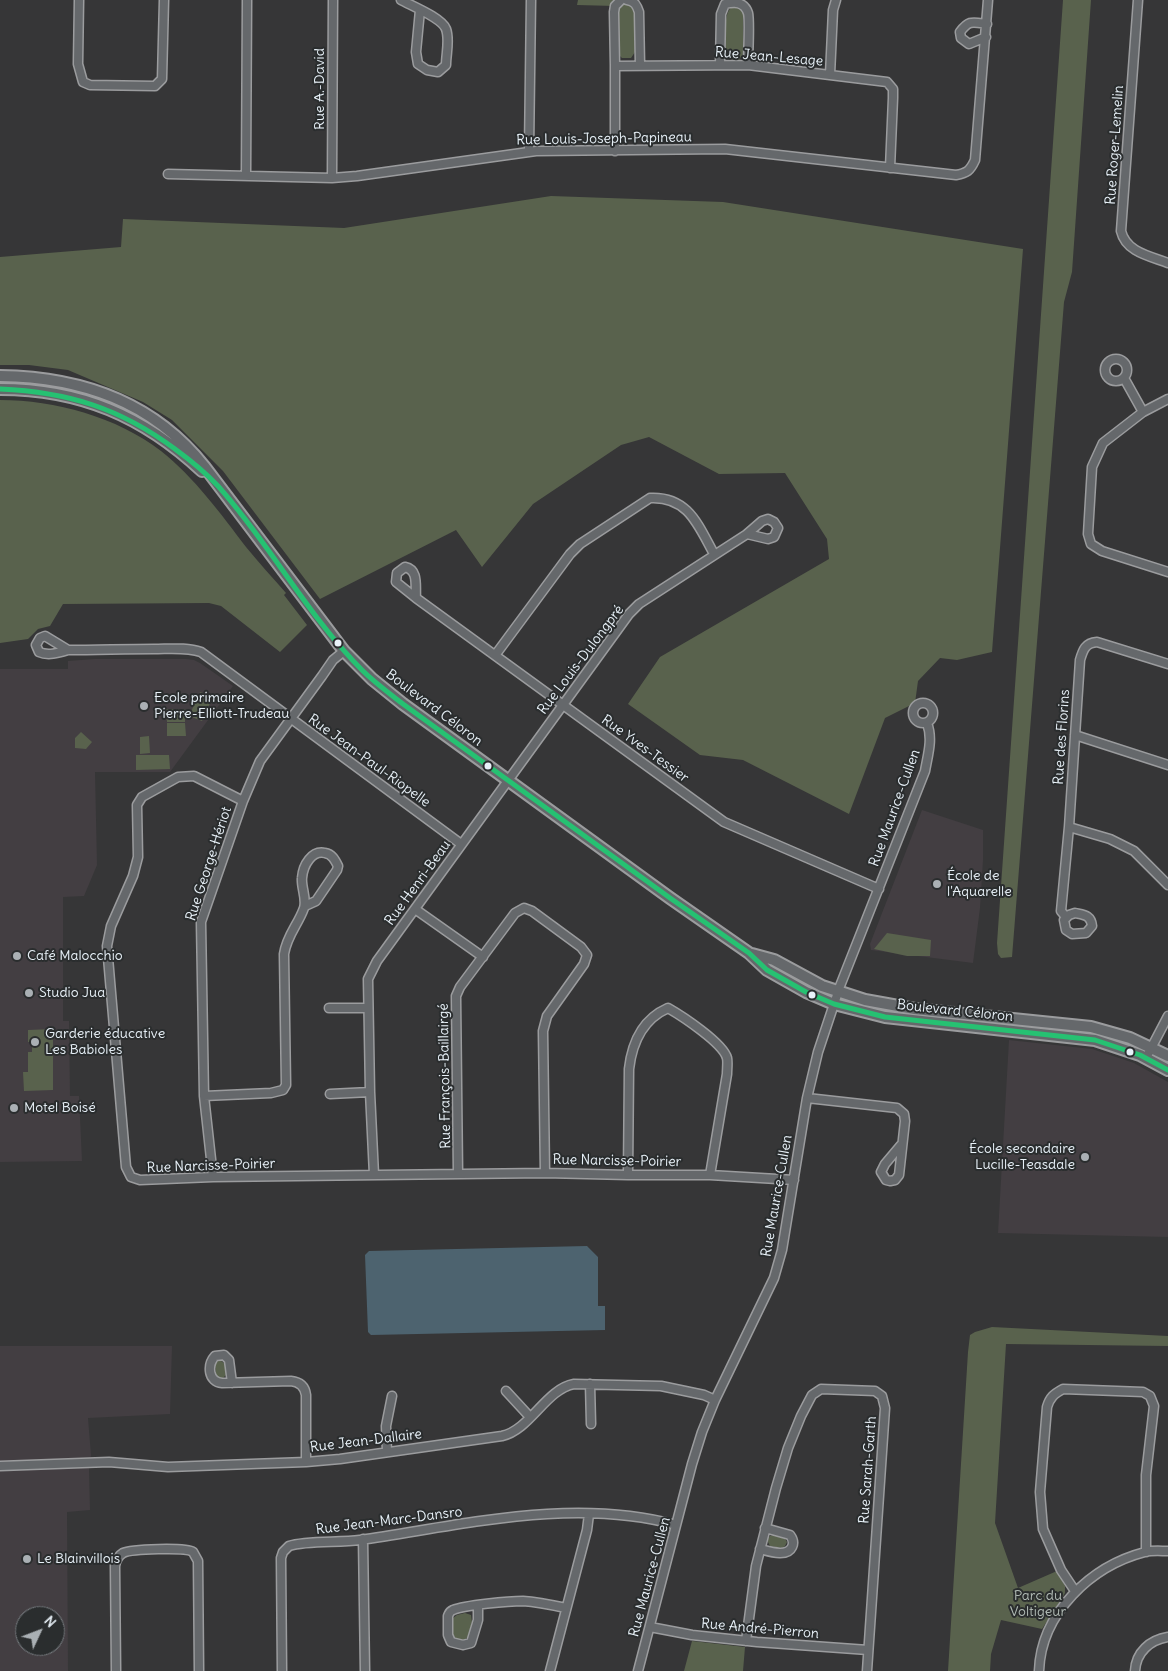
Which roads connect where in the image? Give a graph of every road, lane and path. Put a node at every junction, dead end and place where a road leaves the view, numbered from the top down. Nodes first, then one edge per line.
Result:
1 (79, 0) edge
2 (164, 0) edge
3 (247, 0) edge
4 (333, 0) edge
5 (401, 0) edge
6 (531, 0) edge
7 (621, 0) edge
8 (627, 0) edge
9 (836, 0) edge
10 (988, 0) edge
11 (1138, 0) edge
12 (420, 10) junction
13 (987, 24) junction
14 (986, 37) junction
15 (720, 64) junction
16 (640, 65) junction
17 (748, 65) junction
18 (615, 66) junction
19 (830, 75) junction
20 (529, 151) junction
21 (615, 151) junction
22 (890, 168) junction
23 (168, 174) dead end
24 (246, 175) junction
25 (332, 178) junction
26 (1168, 263) edge
27 (0, 376) edge
28 (1124, 378) dead end
29 (0, 389) edge
30 (1168, 399) edge
31 (1143, 412) junction
32 (222, 491) junction
33 (747, 534) dead end
34 (714, 554) junction
35 (1168, 572) edge
36 (416, 598) dead end
37 (68, 650) dead end
38 (344, 651) junction
39 (496, 654) junction
40 (1168, 664) edge
41 (564, 705) junction
42 (290, 718) junction
43 (927, 723) dead end
44 (1075, 735) junction
45 (1168, 765) edge
46 (508, 780) junction
47 (243, 801) junction
48 (1069, 827) junction
49 (461, 844) junction
50 (1168, 885) edge
51 (879, 888) junction
52 (305, 906) junction
53 (414, 909) junction
54 (1066, 917) dead end
55 (749, 953) junction
56 (483, 957) junction
57 (838, 992) junction
58 (834, 1004) junction
59 (330, 1008) dead end
60 (368, 1008) junction
61 (1168, 1016) edge
62 (1151, 1047) junction
63 (1168, 1056) edge
64 (1146, 1058) junction
65 (1168, 1070) edge
66 (370, 1092) junction
67 (330, 1094) dead end
68 (204, 1096) junction
69 (807, 1098) junction
70 (901, 1145) dead end
71 (545, 1172) junction
72 (374, 1174) junction
73 (458, 1174) junction
74 (710, 1174) junction
75 (628, 1175) junction
76 (213, 1177) junction
77 (794, 1180) junction
78 (232, 1383) dead end
79 (590, 1384) junction
80 (506, 1391) dead end
81 (392, 1396) dead end
82 (715, 1400) junction
83 (530, 1417) junction
84 (591, 1424) dead end
85 (387, 1452) junction
86 (306, 1462) junction
87 (0, 1466) edge
88 (589, 1514) junction
89 (676, 1525) junction
90 (765, 1528) junction
91 (363, 1540) junction
92 (760, 1549) junction
93 (1168, 1551) edge
94 (1146, 1552) junction
95 (1076, 1591) junction
96 (478, 1606) junction
97 (566, 1608) junction
98 (650, 1627) junction
99 (1168, 1637) edge
100 (746, 1641) junction
101 (868, 1650) junction
102 (116, 1671) edge
103 (199, 1671) edge
104 (282, 1671) edge
105 (365, 1671) edge
106 (550, 1671) edge
107 (638, 1671) edge
108 (867, 1671) edge
109 (1039, 1671) edge
110 (1135, 1671) edge

1 - 2 street
3 - 24 street
4 - 25 street, Rue A.-David
5 - 12 street
6 - 20 street
7 - 18 street
8 - 16 street
9 - 19 street
10 - 13 street, Rue Louis-Joseph-Papineau
11 - 26 street, Rue Roger-Lemelin
12 - 12 street
13 - 14 street, Rue Louis-Joseph-Papineau
13 - 14 street
14 - 22 street, Rue Louis-Joseph-Papineau
15 - 16 street, Rue Jean-Lesage
15 - 17 street, Rue Jean-Lesage
15 - 17 street
16 - 18 street, Rue Jean-Lesage
17 - 19 street, Rue Jean-Lesage
18 - 21 street
19 - 22 street, Rue Jean-Lesage
20 - 21 street, Rue Louis-Joseph-Papineau
20 - 25 street, Rue Louis-Joseph-Papineau
21 - 22 street, Rue Louis-Joseph-Papineau
23 - 24 street, Rue Louis-Joseph-Papineau
24 - 25 street, Rue Louis-Joseph-Papineau
27 - 32 street, Boulevard Céloron
28 - 31 street
29 - 32 street, Boulevard Céloron
30 - 31 street
31 - 35 street
32 - 38 street, Boulevard Céloron
33 - 34 street, Rue Louis-Dulongpré
34 - 39 street
34 - 41 street, Rue Louis-Dulongpré
36 - 39 street, Rue Yves-Tessier
37 - 42 street, Rue Jean-Paul-Riopelle
38 - 42 street, Rue George-Hériot
38 - 46 street, Boulevard Céloron
39 - 41 street, Rue Yves-Tessier
40 - 44 street, Rue des Florins
41 - 46 street, Rue Louis-Dulongpré
41 - 51 street, Rue Yves-Tessier
42 - 47 street, Rue George-Hériot
42 - 49 street, Rue Jean-Paul-Riopelle
43 - 51 street, Rue Maurice-Cullen
44 - 45 street
44 - 48 street, Rue des Florins
46 - 49 street, Rue Henri-Beau
46 - 55 street, Boulevard Céloron
47 - 68 street, Rue George-Hériot
47 - 76 street, Rue Narcisse-Poirier
48 - 50 street
48 - 54 street, Rue des Florins
49 - 53 street, Rue Henri-Beau
51 - 57 street, Rue Maurice-Cullen
52 - 52 street
52 - 68 street
53 - 56 street
53 - 60 street, Rue Henri-Beau
55 - 57 street, Boulevard Céloron
55 - 58 street, Boulevard Céloron
56 - 71 street, Rue François-Baillairgé
56 - 73 street, Rue François-Baillairgé
57 - 58 street, Rue Maurice-Cullen
57 - 62 street, Boulevard Céloron
58 - 64 street, Boulevard Céloron
58 - 69 street, Rue Maurice-Cullen
59 - 60 street
60 - 66 street, Rue Henri-Beau
61 - 62 street
62 - 63 street, Boulevard Céloron
62 - 64 street
64 - 65 street, Boulevard Céloron
66 - 67 street
66 - 72 street, Rue Henri-Beau
68 - 76 street, Rue George-Hériot
69 - 70 street
69 - 77 street, Rue Maurice-Cullen
71 - 73 street, Rue Narcisse-Poirier
71 - 75 street, Rue Narcisse-Poirier
72 - 73 street, Rue Narcisse-Poirier
72 - 76 street, Rue Narcisse-Poirier
74 - 75 street, Rue Narcisse-Poirier
74 - 75 street
74 - 77 street, Rue Narcisse-Poirier
77 - 82 street, Rue Maurice-Cullen
78 - 86 street
79 - 82 street, Rue Jean-Dallaire
79 - 83 street, Rue Jean-Dallaire
79 - 84 street
80 - 83 street
81 - 85 street
82 - 89 street, Rue Maurice-Cullen
83 - 85 street, Rue Jean-Dallaire
85 - 86 street, Rue Jean-Dallaire
86 - 87 street, Rue Jean-Dallaire
88 - 89 street, Rue Jean-Marc-Dansro
88 - 91 street, Rue Jean-Marc-Dansro
88 - 97 street
89 - 98 street, Rue Maurice-Cullen
90 - 92 street, Rue Sarah-Garth
90 - 92 street
90 - 101 street, Rue Sarah-Garth
91 - 104 street, Rue Jean-Marc-Dansro
91 - 105 street
92 - 100 street, Rue Sarah-Garth
93 - 94 street
94 - 95 street
94 - 95 street
95 - 109 street
96 - 96 street
96 - 97 street
97 - 106 street
98 - 100 street, Rue André-Pierron
98 - 107 street, Rue Maurice-Cullen
99 - 110 street
100 - 101 street, Rue André-Pierron
101 - 108 street, Rue Sarah-Garth
102 - 103 street

